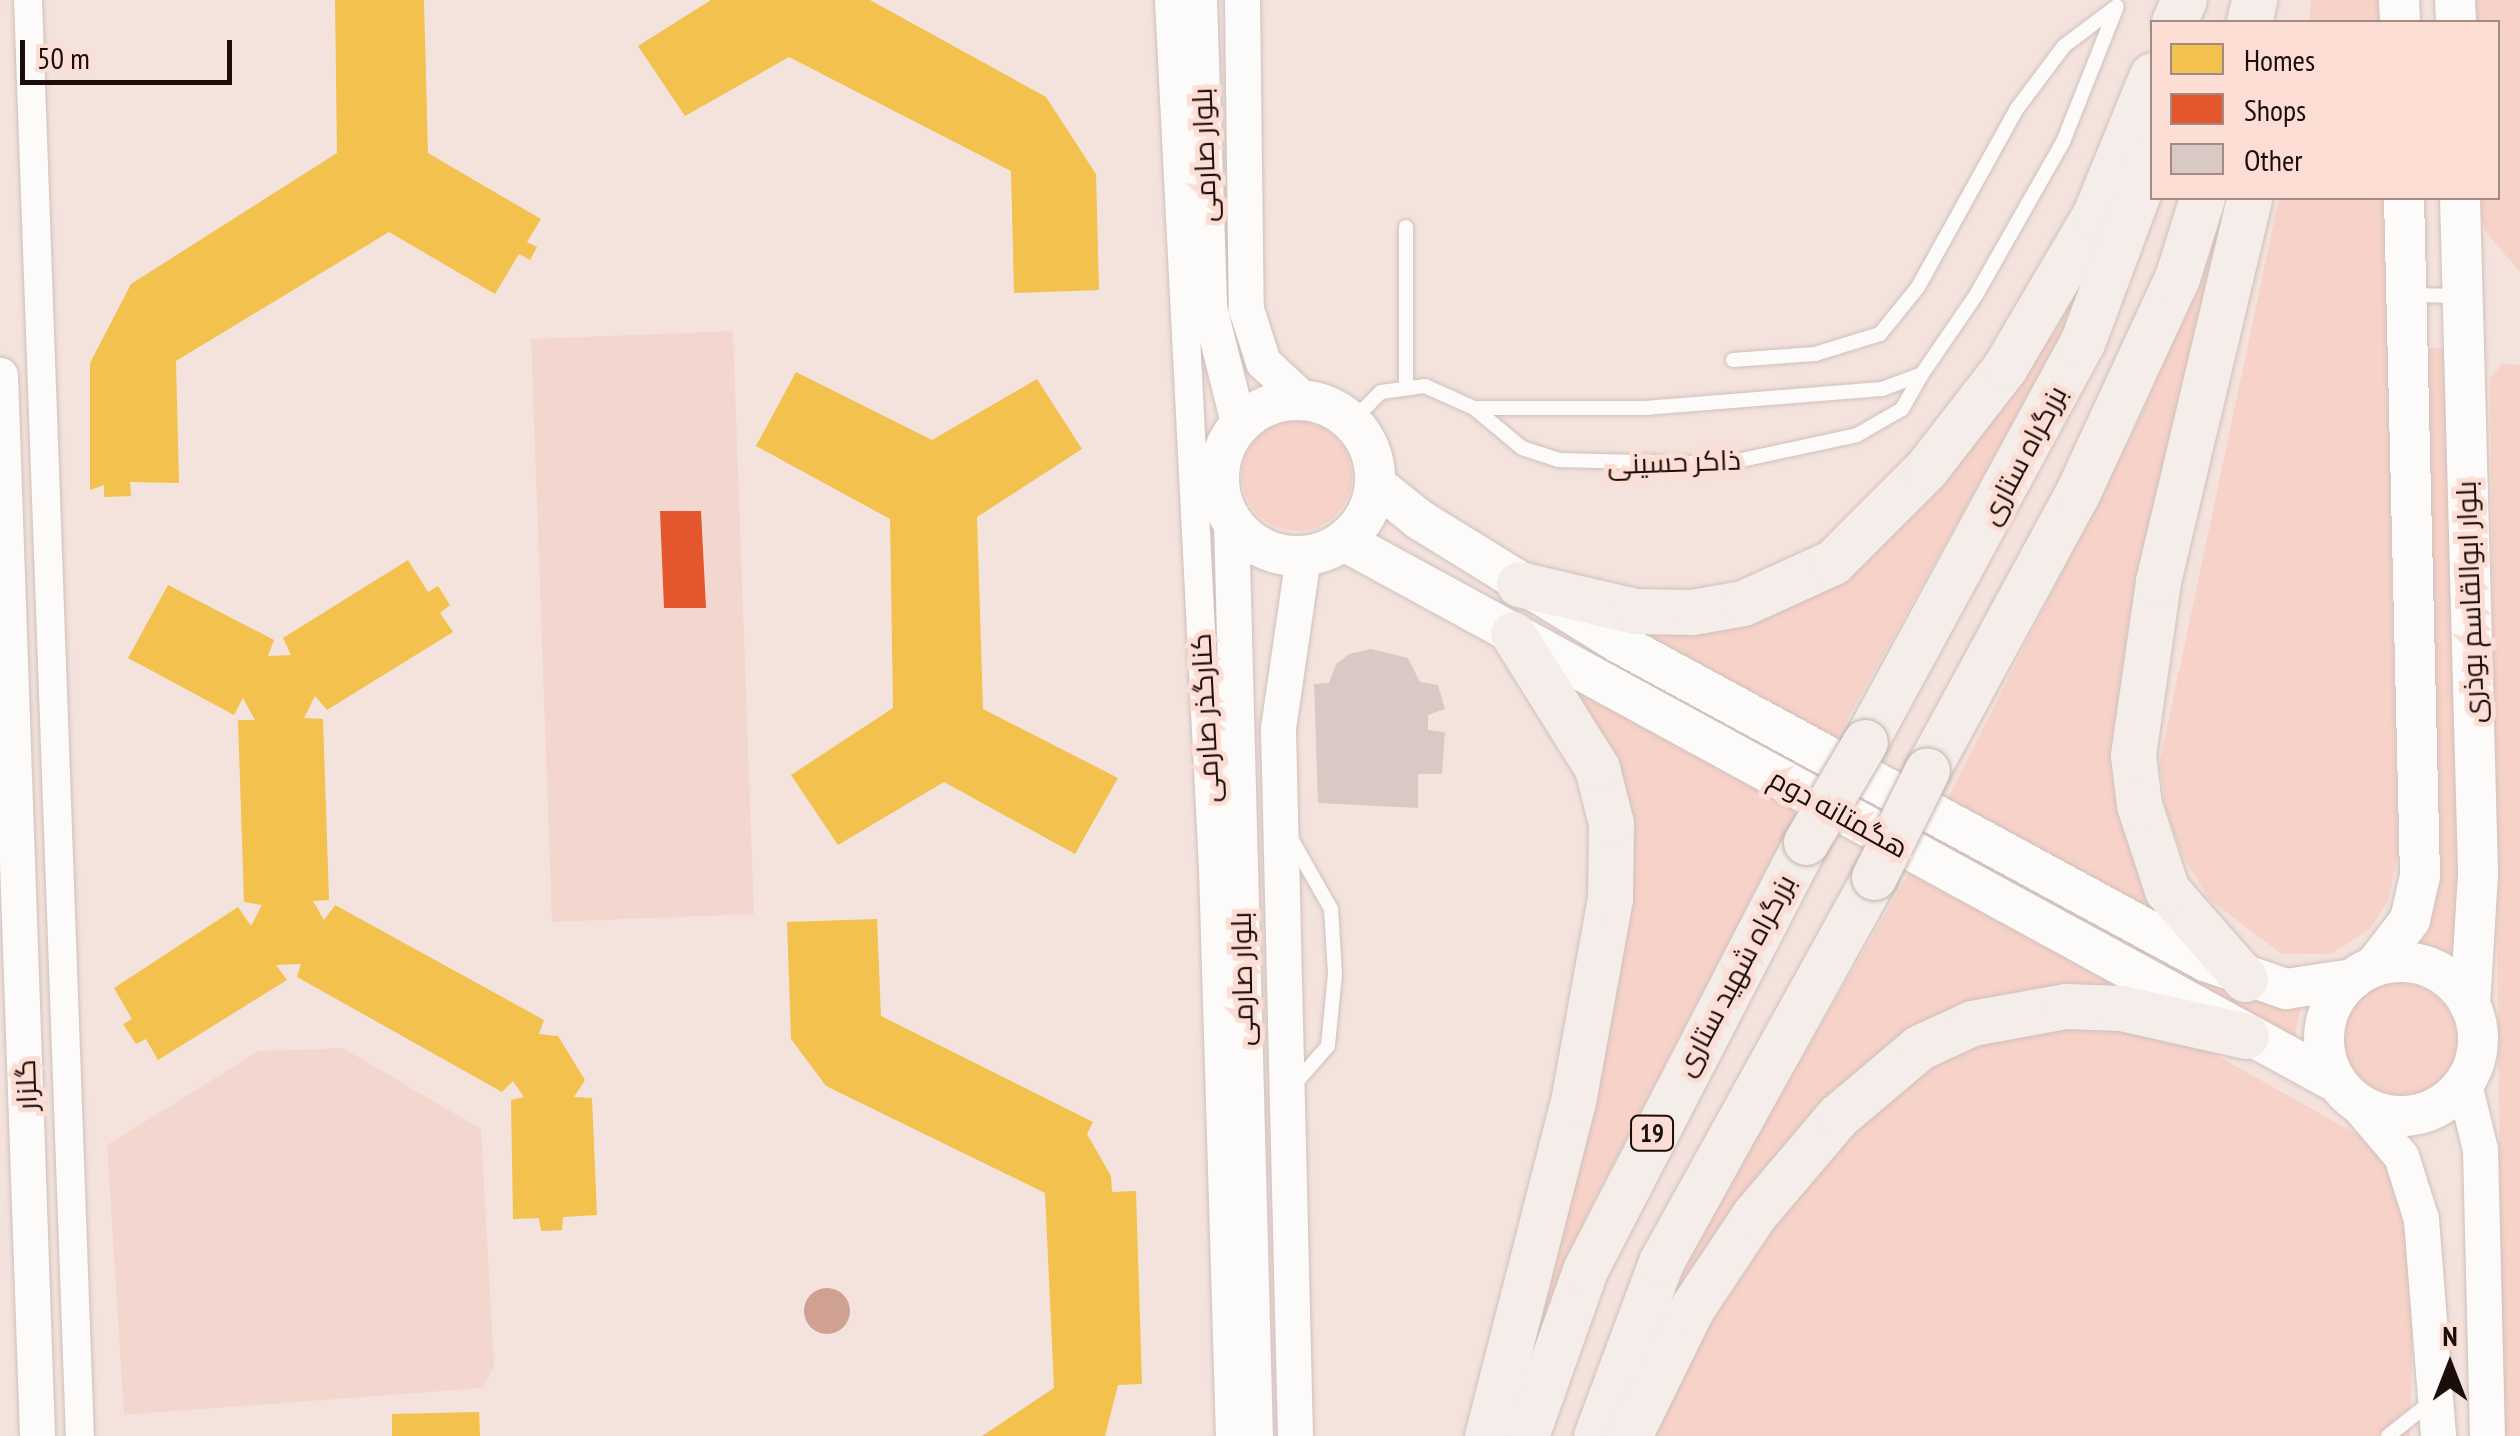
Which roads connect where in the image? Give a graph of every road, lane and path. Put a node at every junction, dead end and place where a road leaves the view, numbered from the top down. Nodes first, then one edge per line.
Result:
1 (28, 0) edge
2 (1169, 0) edge
3 (1199, 0) edge
4 (1242, 0) edge
5 (2118, 3) edge
6 (2150, 80) edge
7 (2150, 161) edge
8 (2201, 200) edge
9 (2250, 200) edge
10 (2404, 200) edge
11 (2460, 200) edge
12 (1406, 227) dead end
13 (2406, 295) junction
14 (2462, 296) junction
15 (1733, 360) dead end
16 (1922, 374) junction
17 (0, 375) edge
18 (1406, 385) junction
19 (1304, 400) junction
20 (1474, 408) junction
21 (1350, 422) junction
22 (1239, 426) junction
23 (1206, 482) junction
24 (1375, 484) junction
25 (1231, 522) junction
26 (1344, 541) junction
27 (45, 548) junction
28 (6, 552) junction
29 (1303, 556) junction
30 (1520, 584) junction
31 (1513, 634) junction
32 (1865, 742) joint
33 (1280, 822) junction
34 (2363, 973) junction
35 (2245, 979) junction
36 (2470, 1006) junction
37 (2246, 1036) junction
38 (2464, 1084) junction
39 (2346, 1092) junction
40 (1284, 1095) junction
41 (1238, 1276) junction
42 (1288, 1276) junction
43 (2435, 1398) junction
44 (36, 1436) edge
45 (80, 1436) edge
46 (1230, 1436) edge
47 (1255, 1436) edge
48 (1295, 1436) edge
49 (1487, 1436) edge
50 (1526, 1436) edge
51 (1596, 1436) edge
52 (1629, 1436) edge
53 (2388, 1436) edge
54 (2438, 1436) edge
55 (2487, 1436) edge

1 - 27 street
2 - 23 street, کنارگذر صارمی
3 - 22 street, بلوار صارمی
4 - 19 street, بلوار صارمی
5 - 15 lane
5 - 16 lane, ذاکر حسینی
6 - 30 highway
7 - 32 highway, بزرگراه ستاری / 19
8 - 51 highway, 19, bridge
9 - 35 highway
10 - 13 main road, بلوار ابوالقاسم بوذری
11 - 14 main road, بلوار ابوالقاسم بوذری
12 - 18 lane
13 - 14 lane
13 - 34 main road, بلوار ابوالقاسم بوذری
14 - 36 main road, بلوار ابوالقاسم بوذری
16 - 20 lane, ذاکر حسینی
16 - 20 lane, ذاکر حسینی
17 - 28 street, گلزار
18 - 20 lane, ذاکر حسینی
18 - 21 lane
19 - 21 main road
19 - 22 main road
21 - 24 main road
22 - 23 main road
23 - 25 main road
23 - 41 street, کنارگذر صارمی
24 - 26 main road
24 - 30 main road, هگمتانه دوم
25 - 29 main road
25 - 41 street, بلوار صارمی
26 - 29 main road
26 - 31 main road, هگمتانه دوم
27 - 28 street
27 - 45 street
28 - 44 street, گلزار
29 - 33 street, بلوار صارمی
30 - 35 main road, هگمتانه دوم
31 - 37 main road, هگمتانه دوم
31 - 49 highway
32 - 50 highway, بزرگراه شهید ستاری / 19, bridge
33 - 40 street, بلوار صارمی
33 - 40 lane
34 - 35 main road, هگمتانه دوم
34 - 36 main road
34 - 39 main road
36 - 38 main road
37 - 39 main road, هگمتانه دوم
37 - 52 highway
38 - 39 main road
38 - 55 street
39 - 43 street
40 - 42 street, بلوار صارمی
41 - 42 street
41 - 46 street, کنارگذر صارمی
41 - 47 street, بلوار صارمی
42 - 48 street, بلوار صارمی
43 - 53 lane
43 - 54 street

